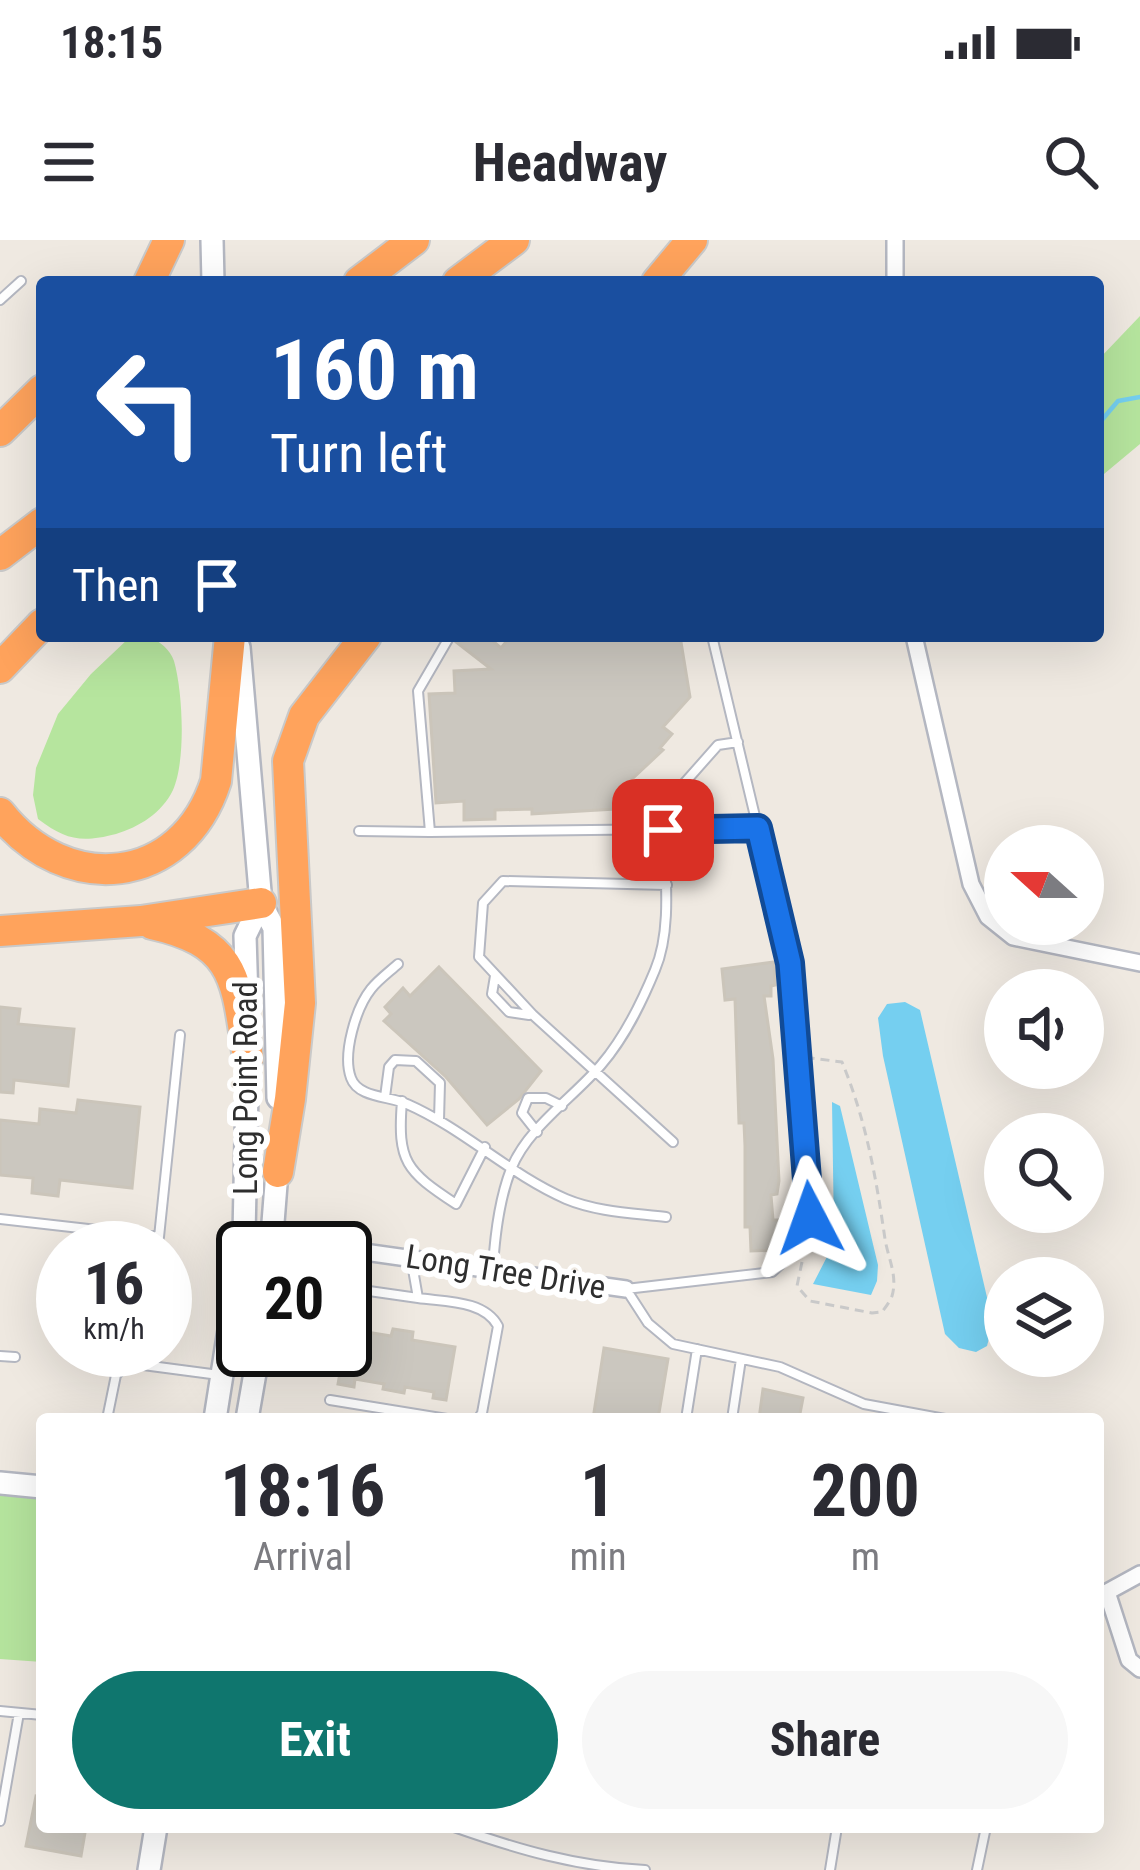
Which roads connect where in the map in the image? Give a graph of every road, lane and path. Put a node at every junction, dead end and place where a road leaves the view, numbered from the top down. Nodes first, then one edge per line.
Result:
1 (170, 240) edge
2 (212, 240) edge
3 (394, 240) edge
4 (415, 240) edge
5 (514, 240) edge
6 (692, 240) edge
7 (896, 240) edge
8 (152, 276) edge
9 (214, 276) edge
10 (355, 276) edge
11 (367, 276) edge
12 (466, 276) edge
13 (662, 276) edge
14 (895, 276) edge
15 (21, 280) dead end
16 (0, 300) edge
17 (36, 396) edge
18 (0, 431) edge
19 (36, 528) edge
20 (0, 555) edge
21 (36, 607) edge
22 (36, 630) edge
23 (0, 635) edge
24 (233, 642) edge
25 (235, 642) edge
26 (361, 642) edge
27 (447, 642) edge
28 (713, 642) edge
29 (915, 642) edge
30 (0, 668) edge
31 (738, 742) junction
32 (0, 814) edge
33 (758, 828) junction
34 (663, 830) junction
35 (359, 831) dead end
36 (430, 832) junction
37 (667, 885) junction
38 (261, 903) junction
39 (141, 921) junction
40 (0, 931) edge
41 (1140, 963) edge
42 (398, 964) dead end
43 (495, 975) junction
44 (533, 1015) junction
45 (180, 1035) dead end
46 (248, 1058) junction
47 (798, 1058) junction
48 (594, 1072) junction
49 (385, 1096) junction
50 (402, 1101) junction
51 (562, 1106) junction
52 (439, 1120) junction
53 (537, 1132) junction
54 (673, 1142) dead end
55 (485, 1147) junction
56 (512, 1167) junction
57 (278, 1172) junction
58 (666, 1217) dead end
59 (0, 1219) edge
60 (244, 1221) edge
61 (274, 1221) edge
62 (372, 1252) edge
63 (792, 1254) junction
64 (411, 1256) junction
65 (492, 1269) junction
66 (626, 1289) junction
67 (372, 1291) edge
68 (418, 1298) junction
69 (697, 1349) junction
70 (0, 1356) edge
71 (15, 1357) dead end
72 (741, 1359) junction
73 (216, 1375) edge
74 (224, 1377) edge
75 (254, 1377) edge
76 (330, 1400) dead end
77 (108, 1413) edge
78 (216, 1413) edge
79 (248, 1413) edge
80 (410, 1413) edge
81 (482, 1413) edge
82 (687, 1413) edge
83 (733, 1413) edge
84 (913, 1413) edge
85 (0, 1483) edge
86 (36, 1486) edge
87 (1140, 1574) edge
88 (1104, 1595) edge
89 (1104, 1598) edge
90 (1140, 1669) edge
91 (0, 1711) edge
92 (20, 1713) junction
93 (36, 1714) edge
94 (0, 1821) edge
95 (155, 1833) edge
96 (471, 1833) edge
97 (836, 1833) edge
98 (985, 1833) edge
99 (149, 1870) edge
100 (645, 1870) edge
101 (830, 1870) edge
102 (976, 1870) edge

1 - 8 highway
2 - 9 main road
3 - 10 highway
4 - 11 highway
5 - 12 highway
6 - 13 highway
7 - 14 street
15 - 16 lane
17 - 18 highway
19 - 20 highway
21 - 23 highway
22 - 30 highway
24 - 32 highway
25 - 38 main road, Long Point Road
26 - 57 highway
27 - 36 lane
28 - 31 lane
29 - 41 street
31 - 33 lane
31 - 34 lane
33 - 34 lane
33 - 47 lane
34 - 36 lane
34 - 37 lane
35 - 36 lane
37 - 43 lane
37 - 48 lane
38 - 39 highway
38 - 46 main road, Long Point Road
38 - 57 main road, Long Point Road
39 - 40 highway
39 - 46 highway
42 - 49 lane
43 - 44 lane
43 - 44 lane
44 - 48 lane
45 - 59 lane
46 - 60 main road, Long Point Road
47 - 63 lane
47 - 63 path
48 - 51 lane
48 - 54 lane
49 - 50 lane
49 - 52 lane
50 - 52 lane
50 - 55 lane
51 - 53 lane
51 - 53 lane
52 - 55 lane
53 - 56 lane
55 - 56 lane
56 - 58 lane
56 - 65 lane
57 - 61 main road, Long Point Road
62 - 64 street, Long Tree Drive
63 - 66 lane
64 - 65 street, Long Tree Drive
64 - 68 lane
65 - 66 street, Long Tree Drive
66 - 69 lane
67 - 68 lane
68 - 81 lane
69 - 72 lane
69 - 82 lane
70 - 71 lane
72 - 83 lane
72 - 84 lane
73 - 77 lane
74 - 78 main road, Long Point Road
75 - 79 main road
76 - 80 lane
85 - 86 main road
87 - 88 street
89 - 90 street
91 - 92 lane
92 - 93 lane
92 - 94 lane
95 - 99 main road
96 - 100 lane
97 - 101 lane
98 - 102 lane

